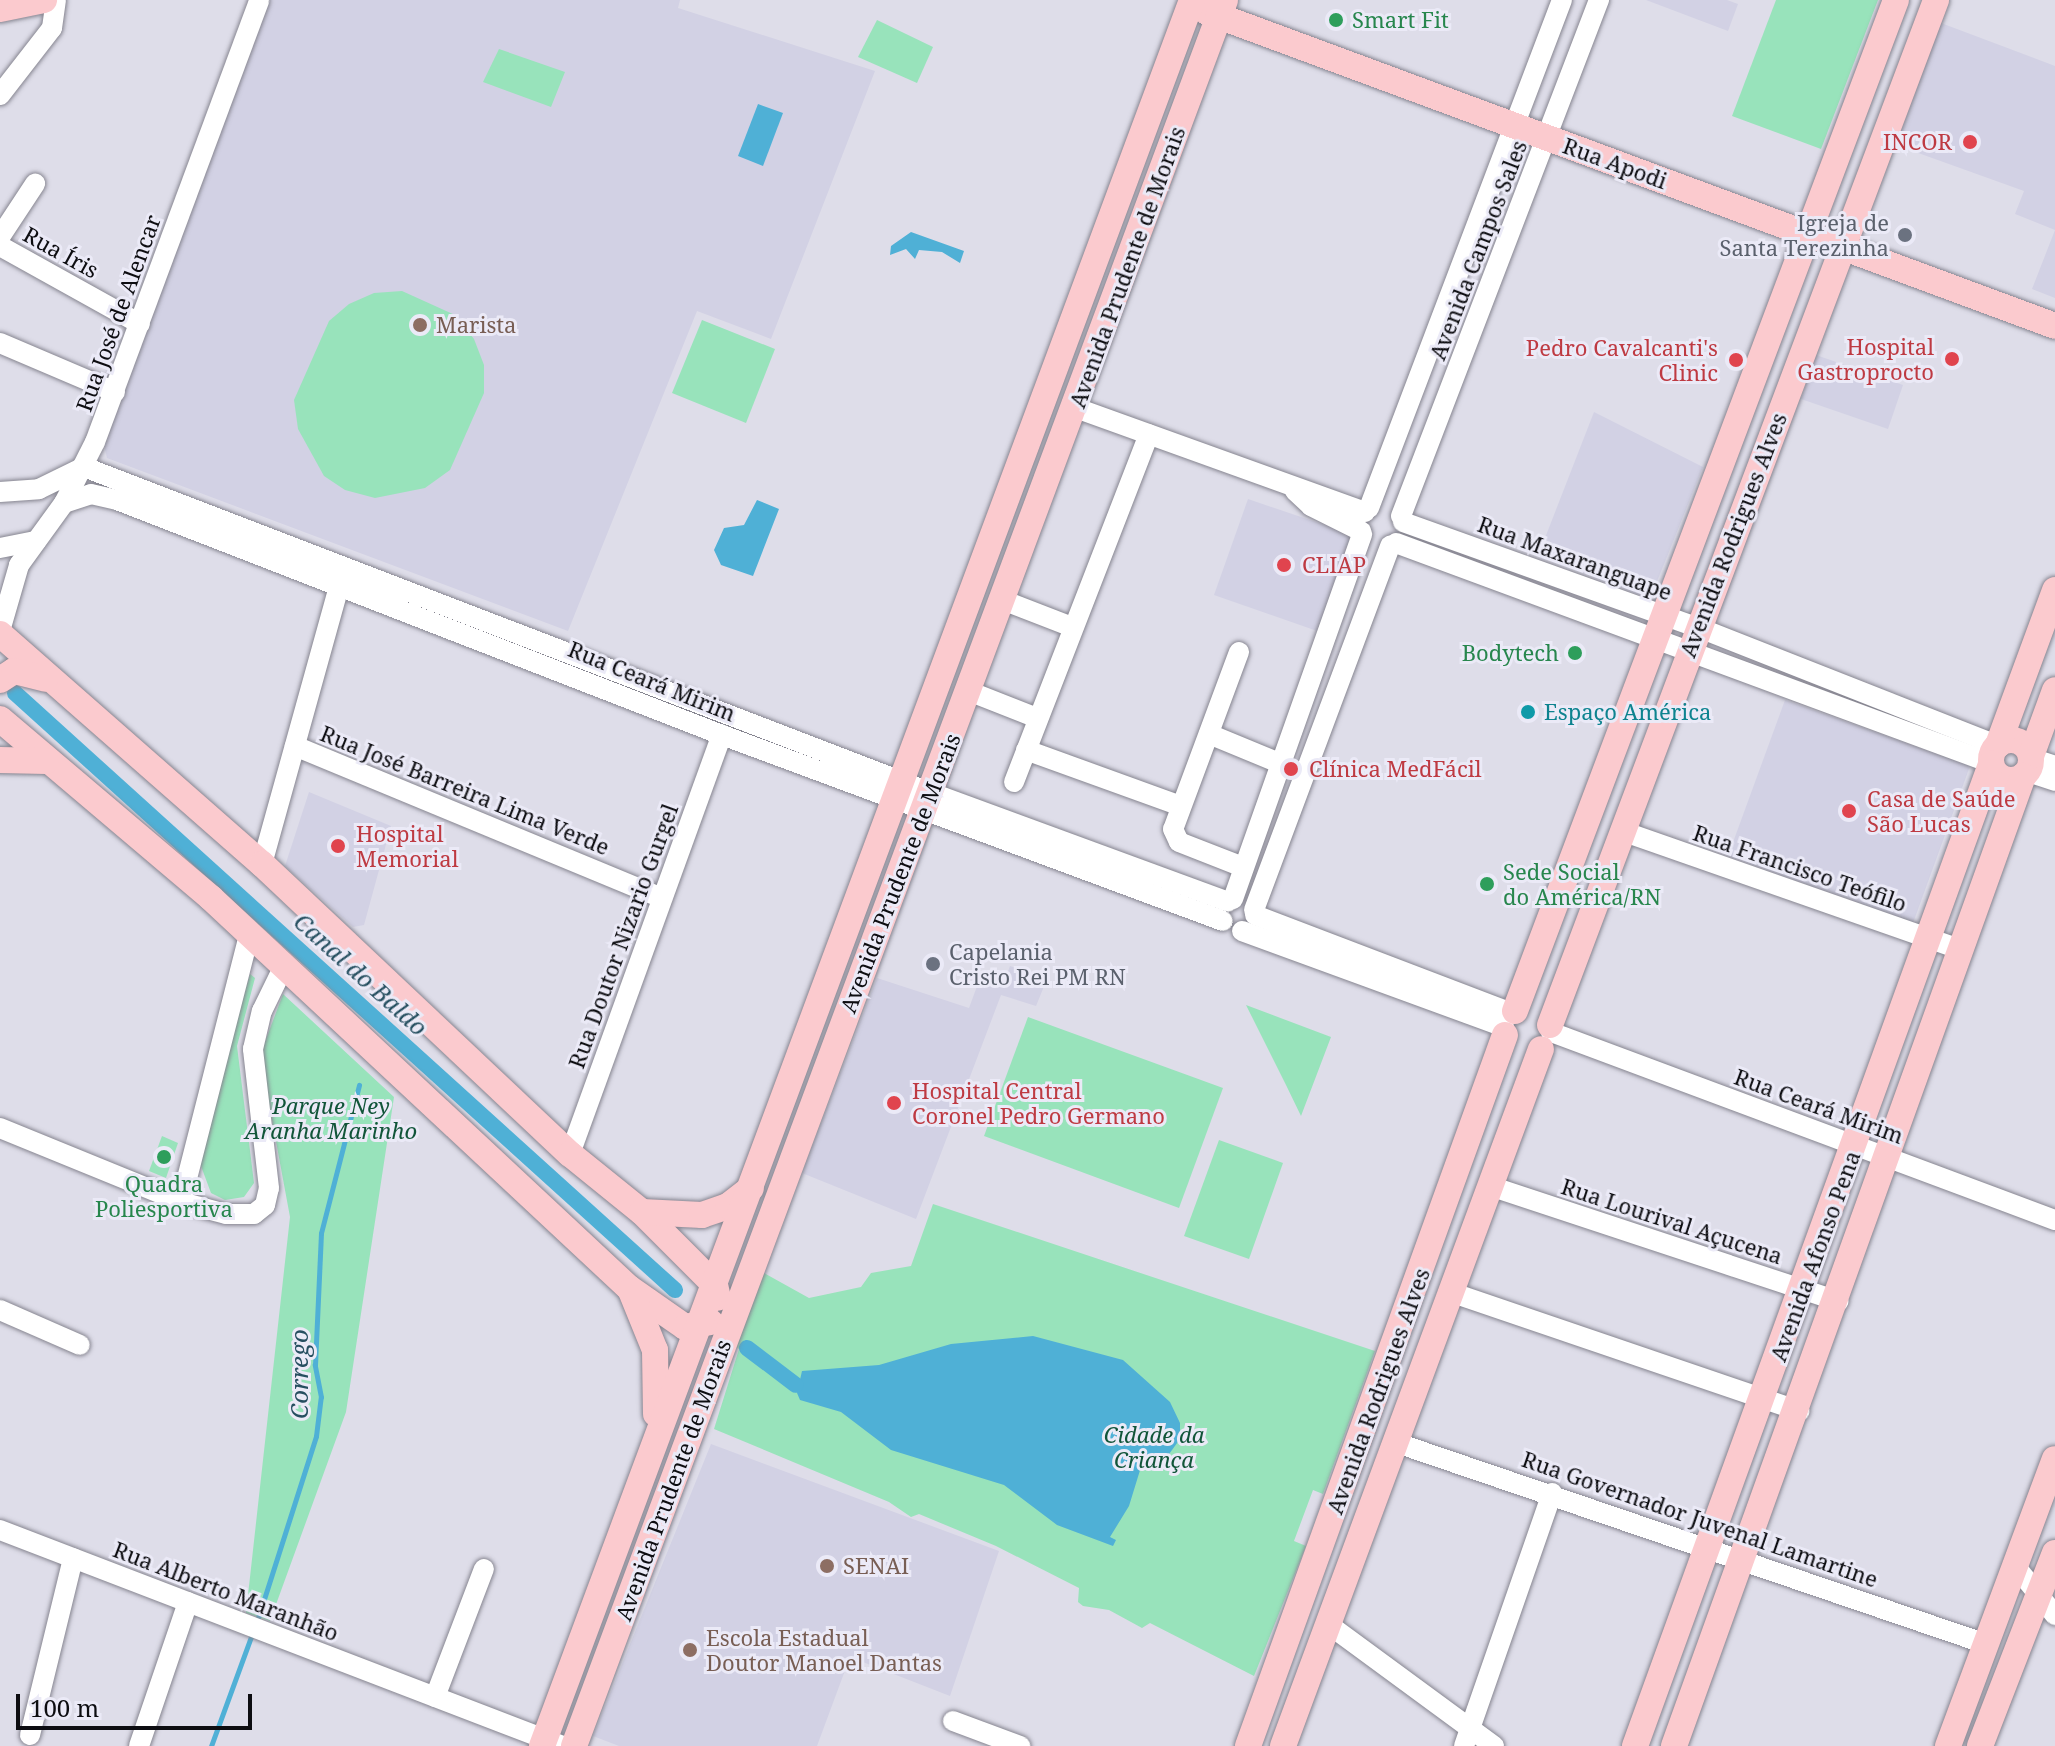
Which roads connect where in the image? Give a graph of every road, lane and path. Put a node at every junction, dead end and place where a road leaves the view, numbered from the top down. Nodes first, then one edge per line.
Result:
1 (44, 0) edge
2 (56, 0) edge
3 (259, 0) edge
4 (1562, 0) edge
5 (1599, 0) edge
6 (1896, 0) edge
7 (1936, 0) edge
8 (1186, 2) edge
9 (1222, 8) edge
10 (0, 9) edge
11 (1861, 94) junction
12 (0, 95) edge
13 (1896, 109) junction
14 (1514, 127) junction
15 (1546, 138) junction
16 (35, 184) dead end
17 (1809, 234) junction
18 (0, 237) edge
19 (0, 246) edge
20 (1844, 247) junction
21 (1085, 291) junction
22 (1115, 302) junction
23 (140, 324) junction
24 (2055, 326) edge
25 (1437, 329) junction
26 (1469, 341) junction
27 (0, 343) edge
28 (1758, 368) junction
29 (1793, 380) junction
30 (115, 392) junction
31 (1076, 408) junction
32 (1149, 434) junction
33 (84, 467) junction
34 (1720, 468) junction
35 (1754, 481) junction
36 (0, 492) edge
37 (64, 503) junction
38 (1006, 506) junction
39 (1036, 517) junction
40 (1402, 519) junction
41 (1364, 521) junction
42 (36, 541) junction
43 (1393, 544) junction
44 (0, 548) edge
45 (342, 576) junction
46 (2055, 590) edge
47 (1005, 601) junction
48 (1072, 627) junction
49 (1660, 627) junction
50 (0, 632) edge
51 (1693, 638) junction
52 (1239, 652) dead end
53 (0, 680) edge
54 (62, 689) junction
55 (2055, 690) edge
56 (971, 692) junction
57 (1, 718) edge
58 (1037, 718) junction
59 (1209, 734) junction
60 (722, 735) junction
61 (295, 746) junction
62 (1026, 750) junction
63 (1994, 754) junction
64 (0, 760) edge
65 (46, 761) junction
66 (1277, 762) junction
67 (2033, 766) edge
68 (2055, 781) edge
69 (1014, 782) dead end
70 (899, 791) junction
71 (1598, 793) junction
72 (928, 802) junction
73 (1181, 806) junction
74 (1634, 806) junction
75 (1587, 821) junction
76 (1625, 832) junction
77 (262, 864) junction
78 (1243, 867) junction
79 (660, 897) junction
80 (856, 903) junction
81 (1239, 913) junction
82 (249, 935) junction
83 (1929, 938) junction
84 (1959, 949) junction
85 (283, 968) junction
86 (855, 988) junction
87 (1509, 1021) junction
88 (1551, 1038) junction
89 (0, 1128) edge
90 (1856, 1145) junction
91 (570, 1154) junction
92 (1888, 1157) junction
93 (1452, 1185) junction
94 (751, 1188) junction
95 (1488, 1192) junction
96 (181, 1202) junction
97 (642, 1212) junction
98 (2055, 1220) edge
99 (747, 1283) junction
100 (715, 1285) junction
101 (629, 1288) junction
102 (1802, 1289) junction
103 (1453, 1293) junction
104 (1838, 1301) junction
105 (0, 1310) edge
106 (708, 1323) junction
107 (80, 1345) dead end
108 (1763, 1399) junction
109 (1799, 1411) junction
110 (698, 1413) junction
111 (1397, 1443) junction
112 (2055, 1459) edge
113 (648, 1462) junction
114 (1353, 1464) junction
115 (1384, 1473) junction
116 (1552, 1493) junction
117 (0, 1530) edge
118 (1709, 1546) junction
119 (2055, 1553) edge
120 (73, 1558) junction
121 (1744, 1558) junction
122 (2016, 1567) junction
123 (484, 1569) dead end
124 (188, 1602) junction
125 (2046, 1606) edge
126 (1328, 1624) junction
127 (1287, 1641) junction
128 (1986, 1644) junction
129 (1317, 1655) junction
130 (435, 1697) junction
131 (953, 1721) dead end
132 (30, 1735) dead end
133 (1468, 1738) edge
134 (550, 1744) edge
135 (139, 1746) edge
136 (574, 1746) edge
137 (1020, 1746) edge
138 (1248, 1746) edge
139 (1283, 1746) edge
140 (1494, 1746) edge
141 (1635, 1746) edge
142 (1674, 1746) edge
143 (1948, 1746) edge
144 (1980, 1746) edge

1 - 10 main road
2 - 12 street
3 - 23 street, Rua José de Alencar
4 - 14 street, Avenida Campos Sales
5 - 15 street, Avenida Campos Sales
6 - 11 main road, Avenida Rodrigues Alves
7 - 13 main road, Avenida Rodrigues Alves
8 - 9 main road, Rua Apodi
8 - 21 main road, Avenida Prudente de Morais
9 - 14 main road, Rua Apodi
9 - 22 main road, Avenida Prudente de Morais
11 - 13 main road
11 - 17 main road, Avenida Rodrigues Alves
13 - 20 main road, Avenida Rodrigues Alves
14 - 15 main road, Rua Apodi
14 - 25 street, Avenida Campos Sales
15 - 17 main road, Rua Apodi
15 - 26 street, Avenida Campos Sales
16 - 18 street
17 - 20 main road, Rua Apodi
17 - 28 main road, Avenida Rodrigues Alves
19 - 23 street, Rua Íris
20 - 24 main road, Rua Apodi
20 - 29 main road, Avenida Rodrigues Alves
21 - 22 main road
21 - 38 main road, Avenida Prudente de Morais
22 - 31 main road, Avenida Prudente de Morais
23 - 30 street, Rua José de Alencar
25 - 26 street
25 - 41 street, Avenida Campos Sales
26 - 40 street, Avenida Campos Sales
27 - 30 street
28 - 29 main road
28 - 34 main road, Avenida Rodrigues Alves
29 - 35 main road, Avenida Rodrigues Alves
30 - 33 street, Rua José de Alencar
31 - 32 street
31 - 39 main road, Avenida Prudente de Morais
32 - 41 street
32 - 48 street
33 - 36 street
33 - 37 street, Rua José de Alencar
33 - 45 street, Rua Ceará Mirim
34 - 35 main road
34 - 49 main road, Avenida Rodrigues Alves
35 - 51 main road, Avenida Rodrigues Alves
37 - 42 street, Rua José de Alencar
37 - 45 street, Rua Ceará Mirim
38 - 39 main road
38 - 70 main road, Avenida Prudente de Morais
39 - 47 main road, Avenida Prudente de Morais
40 - 41 street, Rua Maxaranguape
40 - 43 street, Avenida Campos Sales
40 - 49 street, Rua Maxaranguape
41 - 43 street, Rua Maxaranguape
41 - 66 street, Avenida Campos Sales
42 - 44 street
42 - 50 street, Rua José de Alencar
43 - 49 street, Rua Maxaranguape
43 - 81 street
45 - 60 street, Rua Ceará Mirim
45 - 61 street
45 - 70 street, Rua Ceará Mirim
46 - 63 main road, Avenida Afonso Pena
47 - 48 street
47 - 56 main road, Avenida Prudente de Morais
48 - 58 street
49 - 51 street, Rua Maxaranguape
49 - 71 main road, Avenida Rodrigues Alves
50 - 54 main road
51 - 63 street, Rua Maxaranguape
51 - 74 main road, Avenida Rodrigues Alves
52 - 59 street
53 - 54 main road
54 - 77 main road
55 - 67 main road, Avenida Afonso Pena
56 - 58 street
56 - 72 main road, Avenida Prudente de Morais
57 - 65 main road
58 - 62 street
59 - 66 street
59 - 73 street
60 - 70 street, Rua Ceará Mirim
60 - 79 street, Rua Doutor Nizario Gurgel
61 - 77 street
61 - 79 street, Rua José Barreira Lima Verde
62 - 69 street
62 - 73 street
63 - 67 main road
63 - 83 main road, Avenida Afonso Pena
64 - 65 main road
65 - 82 main road
66 - 78 street, Avenida Campos Sales
67 - 68 street
67 - 84 main road, Avenida Afonso Pena
70 - 72 street, Rua Ceará Mirim
70 - 80 main road, Avenida Prudente de Morais
71 - 74 main road
71 - 75 main road, Avenida Rodrigues Alves
72 - 81 street, Rua Ceará Mirim
72 - 86 main road, Avenida Prudente de Morais
73 - 78 street
74 - 76 main road, Avenida Rodrigues Alves
75 - 76 main road
75 - 87 main road, Avenida Rodrigues Alves
76 - 83 street, Rua Francisco Teófilo
76 - 88 main road, Avenida Rodrigues Alves
77 - 91 main road
78 - 81 street, Avenida Campos Sales
79 - 91 street, Rua Doutor Nizario Gurgel
80 - 86 main road
80 - 94 main road, Avenida Prudente de Morais
81 - 87 street, Rua Ceará Mirim
82 - 85 main road
82 - 96 street
83 - 84 street, Rua Francisco Teófilo
83 - 90 main road, Avenida Afonso Pena
84 - 92 main road, Avenida Afonso Pena
85 - 96 street
85 - 101 main road
86 - 99 main road, Avenida Prudente de Morais
87 - 88 main road
87 - 88 main road
87 - 93 main road, Avenida Rodrigues Alves
88 - 90 street, Rua Ceará Mirim
88 - 95 main road, Avenida Rodrigues Alves
89 - 96 street
90 - 92 street, Rua Ceará Mirim
90 - 102 main road, Avenida Afonso Pena
91 - 97 main road
92 - 98 street, Rua Ceará Mirim
92 - 104 main road, Avenida Afonso Pena
93 - 95 main road
93 - 114 main road, Avenida Rodrigues Alves
94 - 97 main road
94 - 100 main road, Avenida Prudente de Morais
95 - 102 street, Rua Lourival Açucena
95 - 103 main road, Avenida Rodrigues Alves
97 - 100 main road
99 - 106 main road
99 - 110 main road, Avenida Prudente de Morais
100 - 106 main road, Avenida Prudente de Morais
101 - 106 main road
101 - 113 main road
102 - 104 street, Rua Lourival Açucena
102 - 108 main road, Avenida Afonso Pena
103 - 108 street
103 - 111 main road, Avenida Rodrigues Alves
104 - 109 main road, Avenida Afonso Pena
105 - 107 street
106 - 110 main road
106 - 113 main road, Avenida Prudente de Morais
108 - 109 street
108 - 118 main road, Avenida Afonso Pena
109 - 121 main road, Avenida Afonso Pena
110 - 136 main road, Avenida Prudente de Morais
111 - 115 main road, Avenida Rodrigues Alves
111 - 116 street, Rua Governador Juvenal Lamartine
112 - 122 main road
113 - 134 main road, Avenida Prudente de Morais
114 - 115 main road
114 - 127 main road, Avenida Rodrigues Alves
115 - 126 main road, Avenida Rodrigues Alves
116 - 118 street, Rua Governador Juvenal Lamartine
116 - 133 street
117 - 120 street, Rua Alberto Maranhão
118 - 121 street, Rua Governador Juvenal Lamartine
118 - 141 main road, Avenida Afonso Pena
119 - 125 main road
120 - 124 street, Rua Alberto Maranhão
120 - 132 street
121 - 128 street, Rua Governador Juvenal Lamartine
121 - 142 main road, Avenida Afonso Pena
122 - 125 street
122 - 128 main road
123 - 130 street
124 - 130 street, Rua Alberto Maranhão
124 - 135 street
125 - 144 main road
126 - 129 main road, Avenida Rodrigues Alves
126 - 133 street
127 - 129 main road
127 - 138 main road, Avenida Rodrigues Alves
128 - 143 main road
129 - 139 main road, Avenida Rodrigues Alves
130 - 134 street, Rua Alberto Maranhão
131 - 137 street
133 - 140 street

